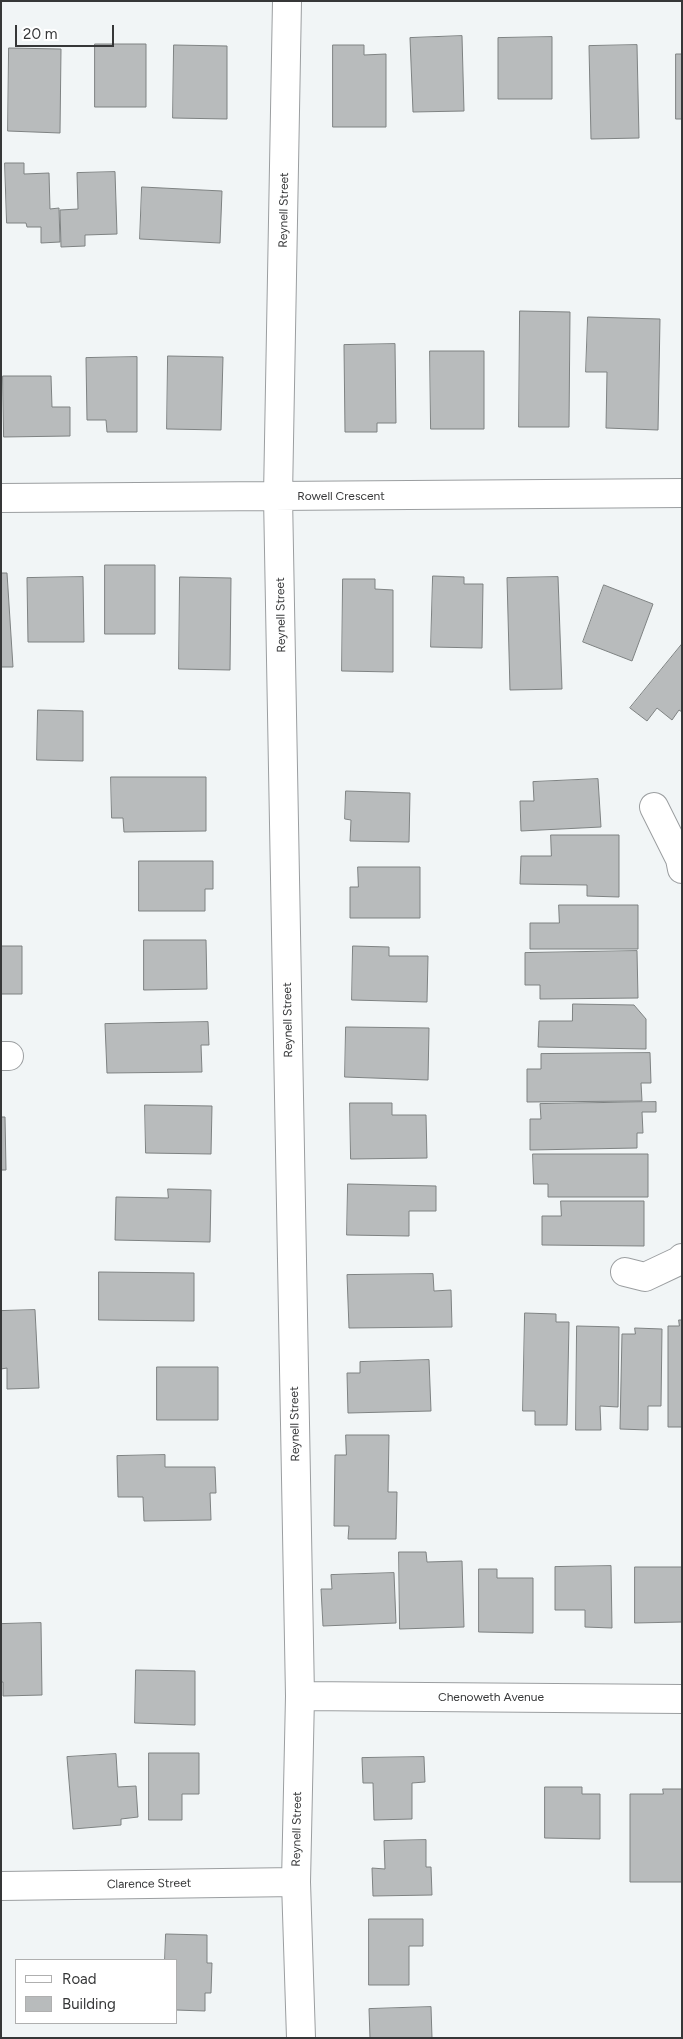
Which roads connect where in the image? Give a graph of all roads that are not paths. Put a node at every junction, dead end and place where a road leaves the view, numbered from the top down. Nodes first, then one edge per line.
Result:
1 (288, 1) edge
2 (682, 494) edge
3 (278, 496) junction
4 (1, 498) edge
5 (654, 807) dead end
6 (682, 869) edge
7 (682, 1258) edge
8 (625, 1272) dead end
9 (300, 1696) junction
10 (682, 1698) edge
11 (296, 1882) junction
12 (1, 1886) edge
13 (301, 2038) edge

1 - 3 street, Reynell Street
2 - 3 street, Rowell Crescent
3 - 4 street, Rowell Crescent
3 - 9 street, Reynell Street
5 - 6 street
7 - 8 street
9 - 10 street, Chenoweth Avenue
9 - 11 street, Reynell Street
11 - 12 street, Clarence Street
11 - 13 street, Reynell Street

